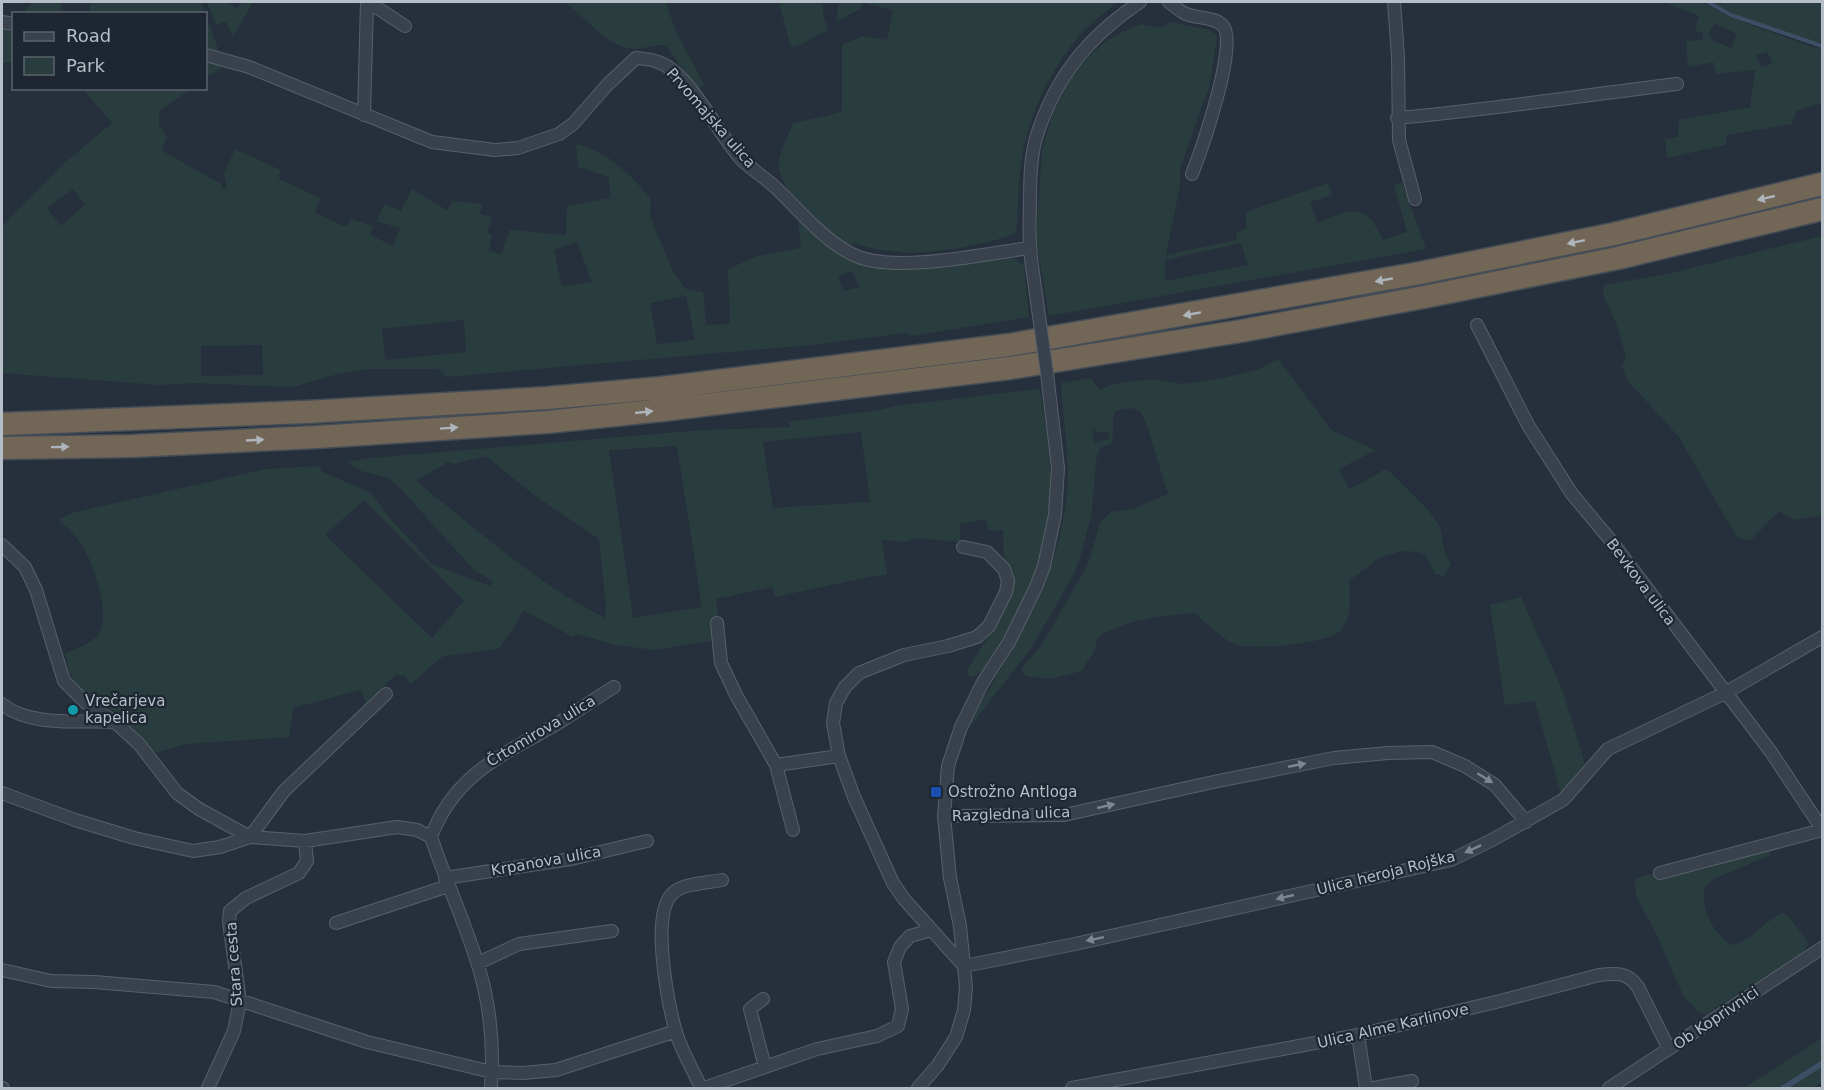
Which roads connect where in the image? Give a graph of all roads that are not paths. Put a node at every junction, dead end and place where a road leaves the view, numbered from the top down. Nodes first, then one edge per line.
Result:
1 (368, 2) edge
2 (1140, 2) edge
3 (1169, 2) edge
4 (1395, 2) edge
5 (405, 26) dead end
6 (207, 55) edge
7 (1677, 84) dead end
8 (364, 115) junction
9 (1397, 118) junction
10 (1192, 174) dead end
11 (1822, 184) edge
12 (1415, 199) dead end
13 (1822, 209) edge
14 (1029, 248) junction
15 (1477, 325) dead end
16 (2, 424) edge
17 (2, 448) edge
18 (2, 545) edge
19 (963, 547) dead end
20 (717, 623) dead end
21 (1822, 637) edge
22 (614, 687) dead end
23 (386, 693) dead end
24 (1725, 693) junction
25 (2, 704) edge
26 (115, 722) junction
27 (839, 756) junction
28 (776, 765) junction
29 (2, 793) edge
30 (944, 816) junction
31 (1526, 822) junction
32 (1822, 829) edge
33 (793, 830) dead end
34 (250, 837) junction
35 (431, 837) junction
36 (305, 841) junction
37 (647, 841) dead end
38 (1660, 873) dead end
39 (722, 880) dead end
40 (446, 882) junction
41 (336, 923) dead end
42 (932, 930) junction
43 (612, 931) dead end
44 (1822, 948) edge
45 (478, 963) junction
46 (964, 966) junction
47 (2, 970) edge
48 (763, 999) dead end
49 (240, 1001) junction
50 (676, 1030) junction
51 (1358, 1035) junction
52 (1669, 1049) junction
53 (765, 1067) junction
54 (492, 1072) junction
55 (1412, 1081) dead end
56 (1074, 1088) edge
57 (208, 1089) edge
58 (491, 1089) edge
59 (702, 1089) edge
60 (918, 1089) edge
61 (1366, 1089) edge
62 (1374, 1089) edge
63 (1609, 1089) edge

1 - 5 street
1 - 8 street
2 - 14 street
3 - 10 street
4 - 9 street
6 - 8 street, Prvomajska ulica
7 - 9 street
8 - 14 street, Prvomajska ulica
9 - 12 street
11 -> 16 highway
17 -> 13 highway
14 - 30 street, Razgledna ulica, bridge
15 - 24 street, Bevkova ulica
18 - 26 street
19 - 27 street
20 - 28 street
21 - 24 street, Ulica heroja Rojška
22 - 35 street, Črtomirova ulica
23 - 34 street
24 - 31 street, Ulica heroja Rojška
24 - 32 street, Bevkova ulica
25 - 26 street
26 - 34 street
27 - 28 street
27 - 42 street
28 - 33 street
29 - 34 street
30 -> 31 street, Razgledna ulica
30 - 46 street
31 -> 46 street, Ulica heroja Rojška
32 - 38 street
34 - 36 street
35 - 36 street
35 - 40 street
36 - 49 street, Stara cesta
37 - 40 street, Krpanova ulica
39 - 50 street
40 - 41 street, Krpanova ulica
40 - 45 street
42 - 46 street
42 - 53 street
43 - 45 street
44 - 52 street, Ob Koprivnici
45 - 54 street
46 - 60 street
47 - 49 street
48 - 53 street
49 - 54 street
49 - 57 street, Stara cesta
50 - 54 street
50 - 59 street
51 - 52 street, Ulica Alme Karlinove
51 - 56 street, Ulica Alme Karlinove
51 - 61 street
52 - 63 street, Ob Koprivnici
53 - 59 street
54 - 58 street
55 - 62 street

